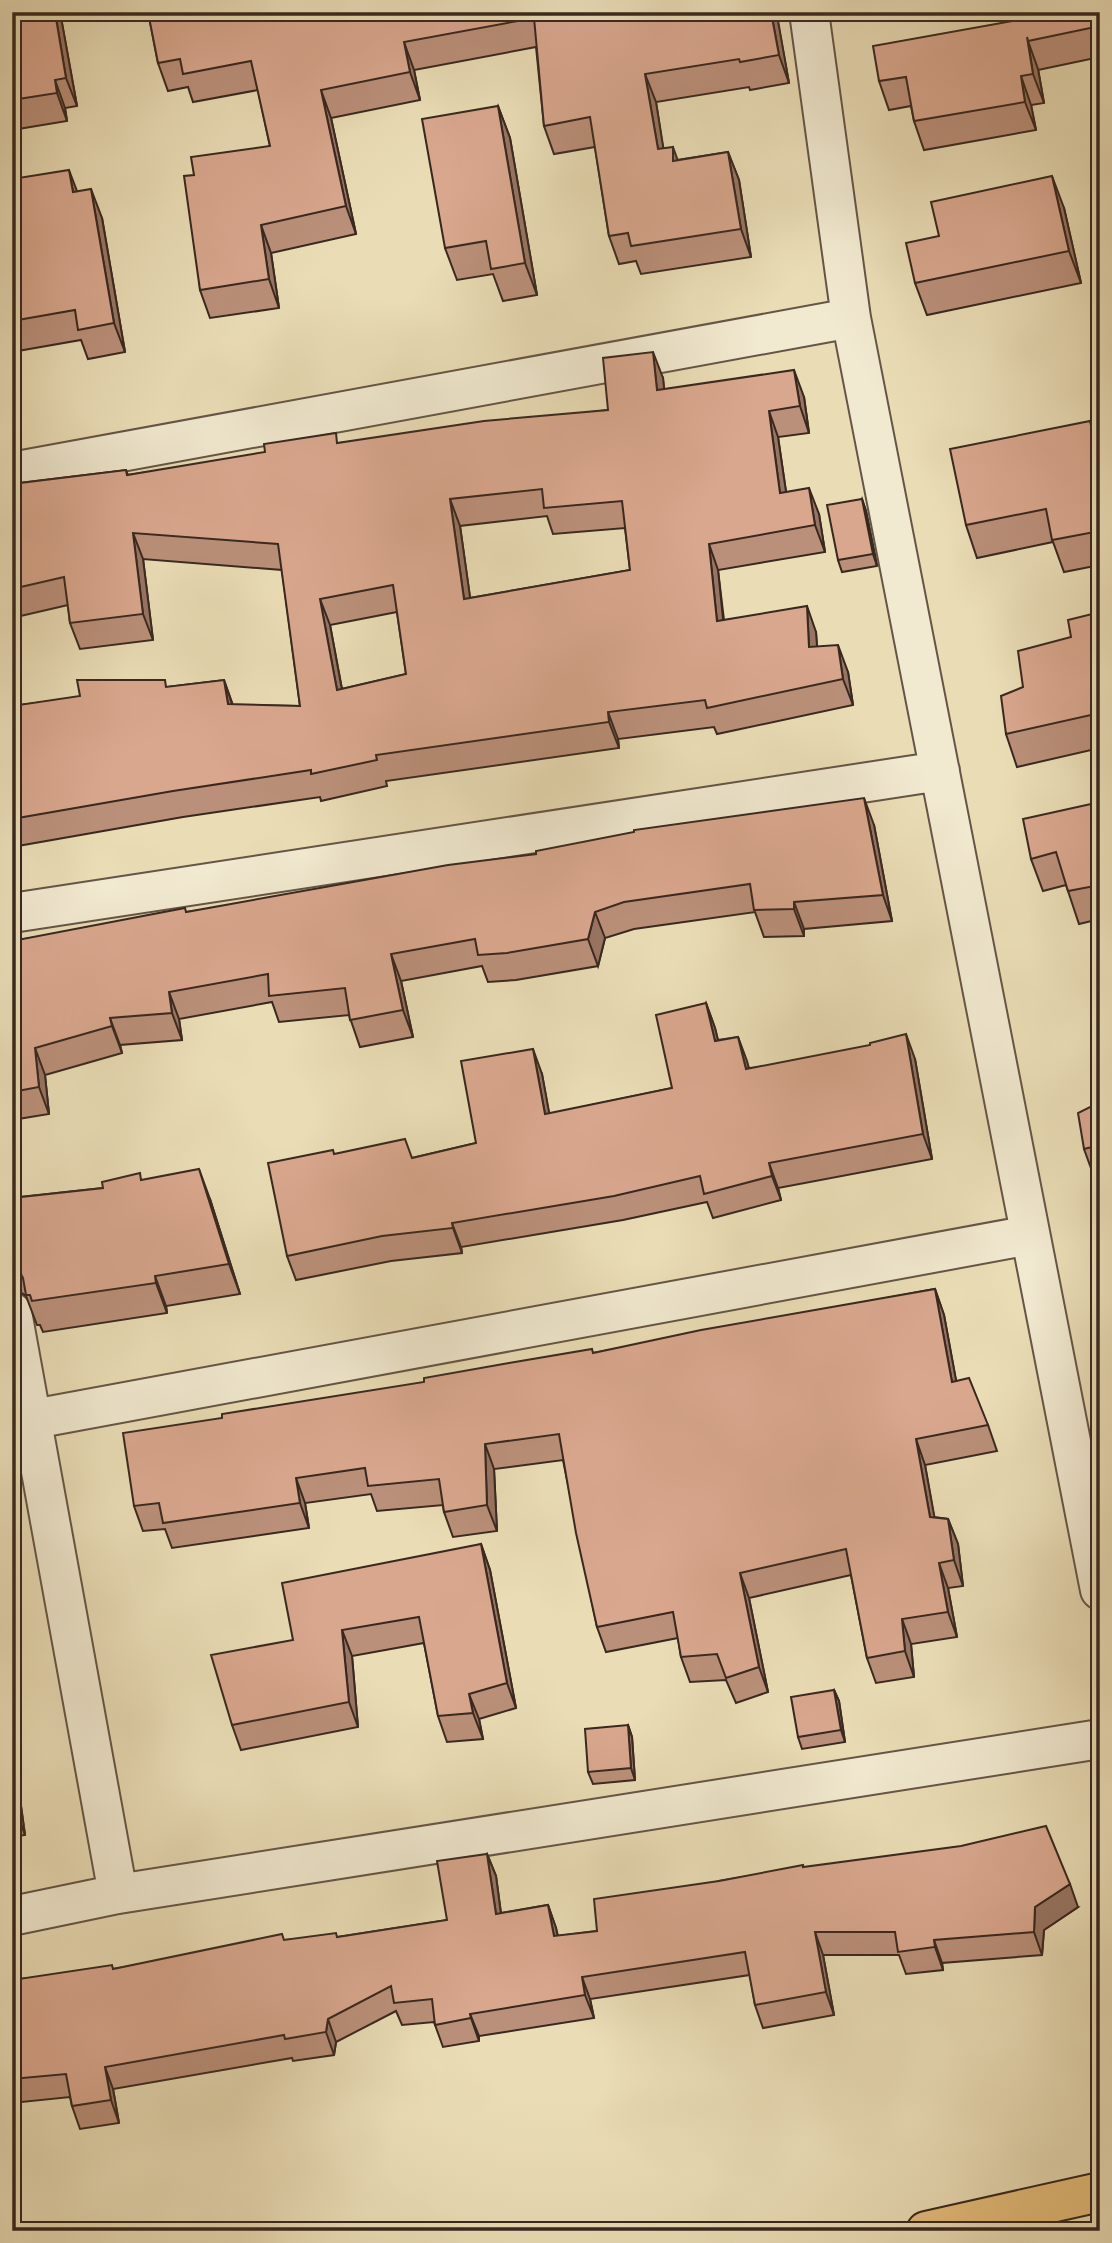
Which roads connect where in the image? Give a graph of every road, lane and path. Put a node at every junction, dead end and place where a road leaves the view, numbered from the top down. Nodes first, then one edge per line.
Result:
1 (809, 12) edge
2 (851, 318) junction
3 (12, 472) edge
4 (940, 771) junction
5 (12, 913) edge
6 (1030, 1235) junction
7 (12, 1312) edge
8 (23, 1421) edge
9 (1100, 1590) edge
10 (1100, 1739) edge
11 (118, 1894) junction
12 (12, 1916) edge
13 (1100, 2192) edge
14 (926, 2231) edge

1 - 2 street
2 - 3 street
2 - 4 street
4 - 5 street
4 - 6 street
6 - 8 street
6 - 9 street
7 - 8 street
8 - 11 street
10 - 11 street
11 - 12 street
13 - 14 main road

